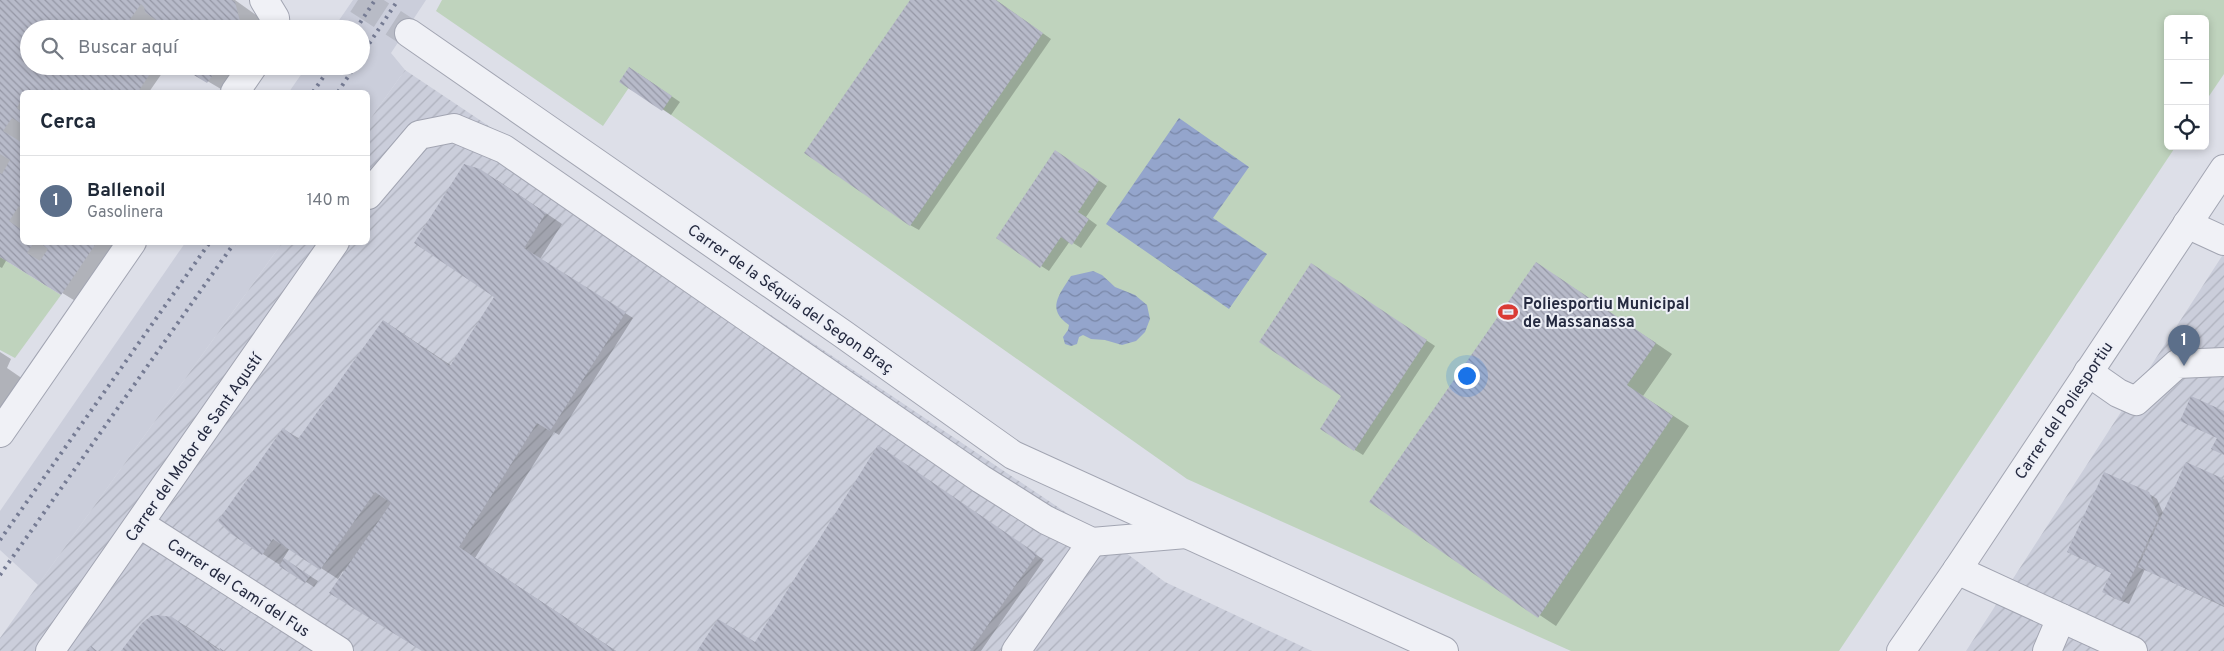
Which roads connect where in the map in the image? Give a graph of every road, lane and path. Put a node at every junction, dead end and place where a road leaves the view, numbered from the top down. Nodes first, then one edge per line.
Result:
1 (264, 0) edge
2 (275, 20) edge
3 (409, 33) tunnel mouth
4 (247, 75) edge
5 (236, 90) edge
6 (2224, 169) edge
7 (370, 193) edge
8 (2186, 224) junction
9 (2224, 241) edge
10 (130, 245) edge
11 (333, 245) edge
12 (2224, 362) edge
13 (2088, 372) junction
14 (0, 433) edge
15 (140, 524) junction
16 (1188, 534) junction
17 (1092, 542) junction
18 (1957, 570) junction
19 (2061, 618) junction
20 (50, 651) edge
21 (339, 651) edge
22 (1016, 651) edge
23 (1444, 651) edge
24 (1901, 651) edge
25 (2047, 651) edge
26 (2133, 651) edge

1 - 2 street
3 - 16 street, Carrer de la Séquia del Segon Braç
4 - 5 street
6 - 8 street, Carrer del Poliesportiu
7 - 17 street
8 - 9 street
8 - 13 street, Carrer del Poliesportiu
10 - 14 street
11 - 15 street, Carrer del Motor de Sant Agustí
12 - 13 street
13 - 18 street, Carrer del Poliesportiu
15 - 20 street, Carrer del Motor de Sant Agustí
15 - 21 street, Carrer del Camí del Fus
16 - 17 street, Carrer de la Séquia del Segon Braç
16 - 23 street, Carrer de la Séquia del Segon Braç
17 - 22 street
18 - 19 street
18 - 24 street, Carrer del Poliesportiu
19 - 25 street
19 - 26 street

